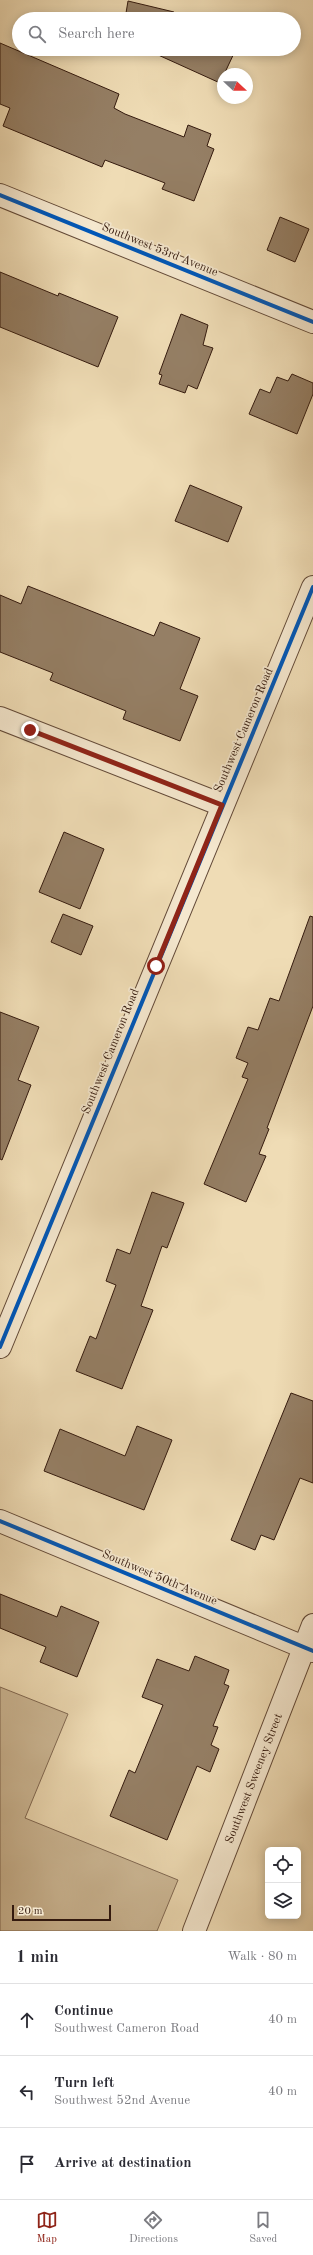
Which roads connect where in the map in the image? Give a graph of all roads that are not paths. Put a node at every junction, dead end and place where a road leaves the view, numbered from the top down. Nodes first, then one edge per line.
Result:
1 (0, 195) edge
2 (313, 322) edge
3 (313, 586) edge
4 (0, 718) edge
5 (222, 805) junction
6 (0, 1347) edge
7 (0, 1521) edge
8 (313, 1625) edge
9 (308, 1649) edge
10 (194, 1931) edge

1 - 2 street, Southwest 53rd Avenue
3 - 5 street, Southwest Cameron Road
4 - 5 street
5 - 6 street, Southwest Cameron Road
7 - 9 street, Southwest 50th Avenue
8 - 9 street, Southwest Sweeney Street
9 - 10 street, Southwest Sweeney Street

